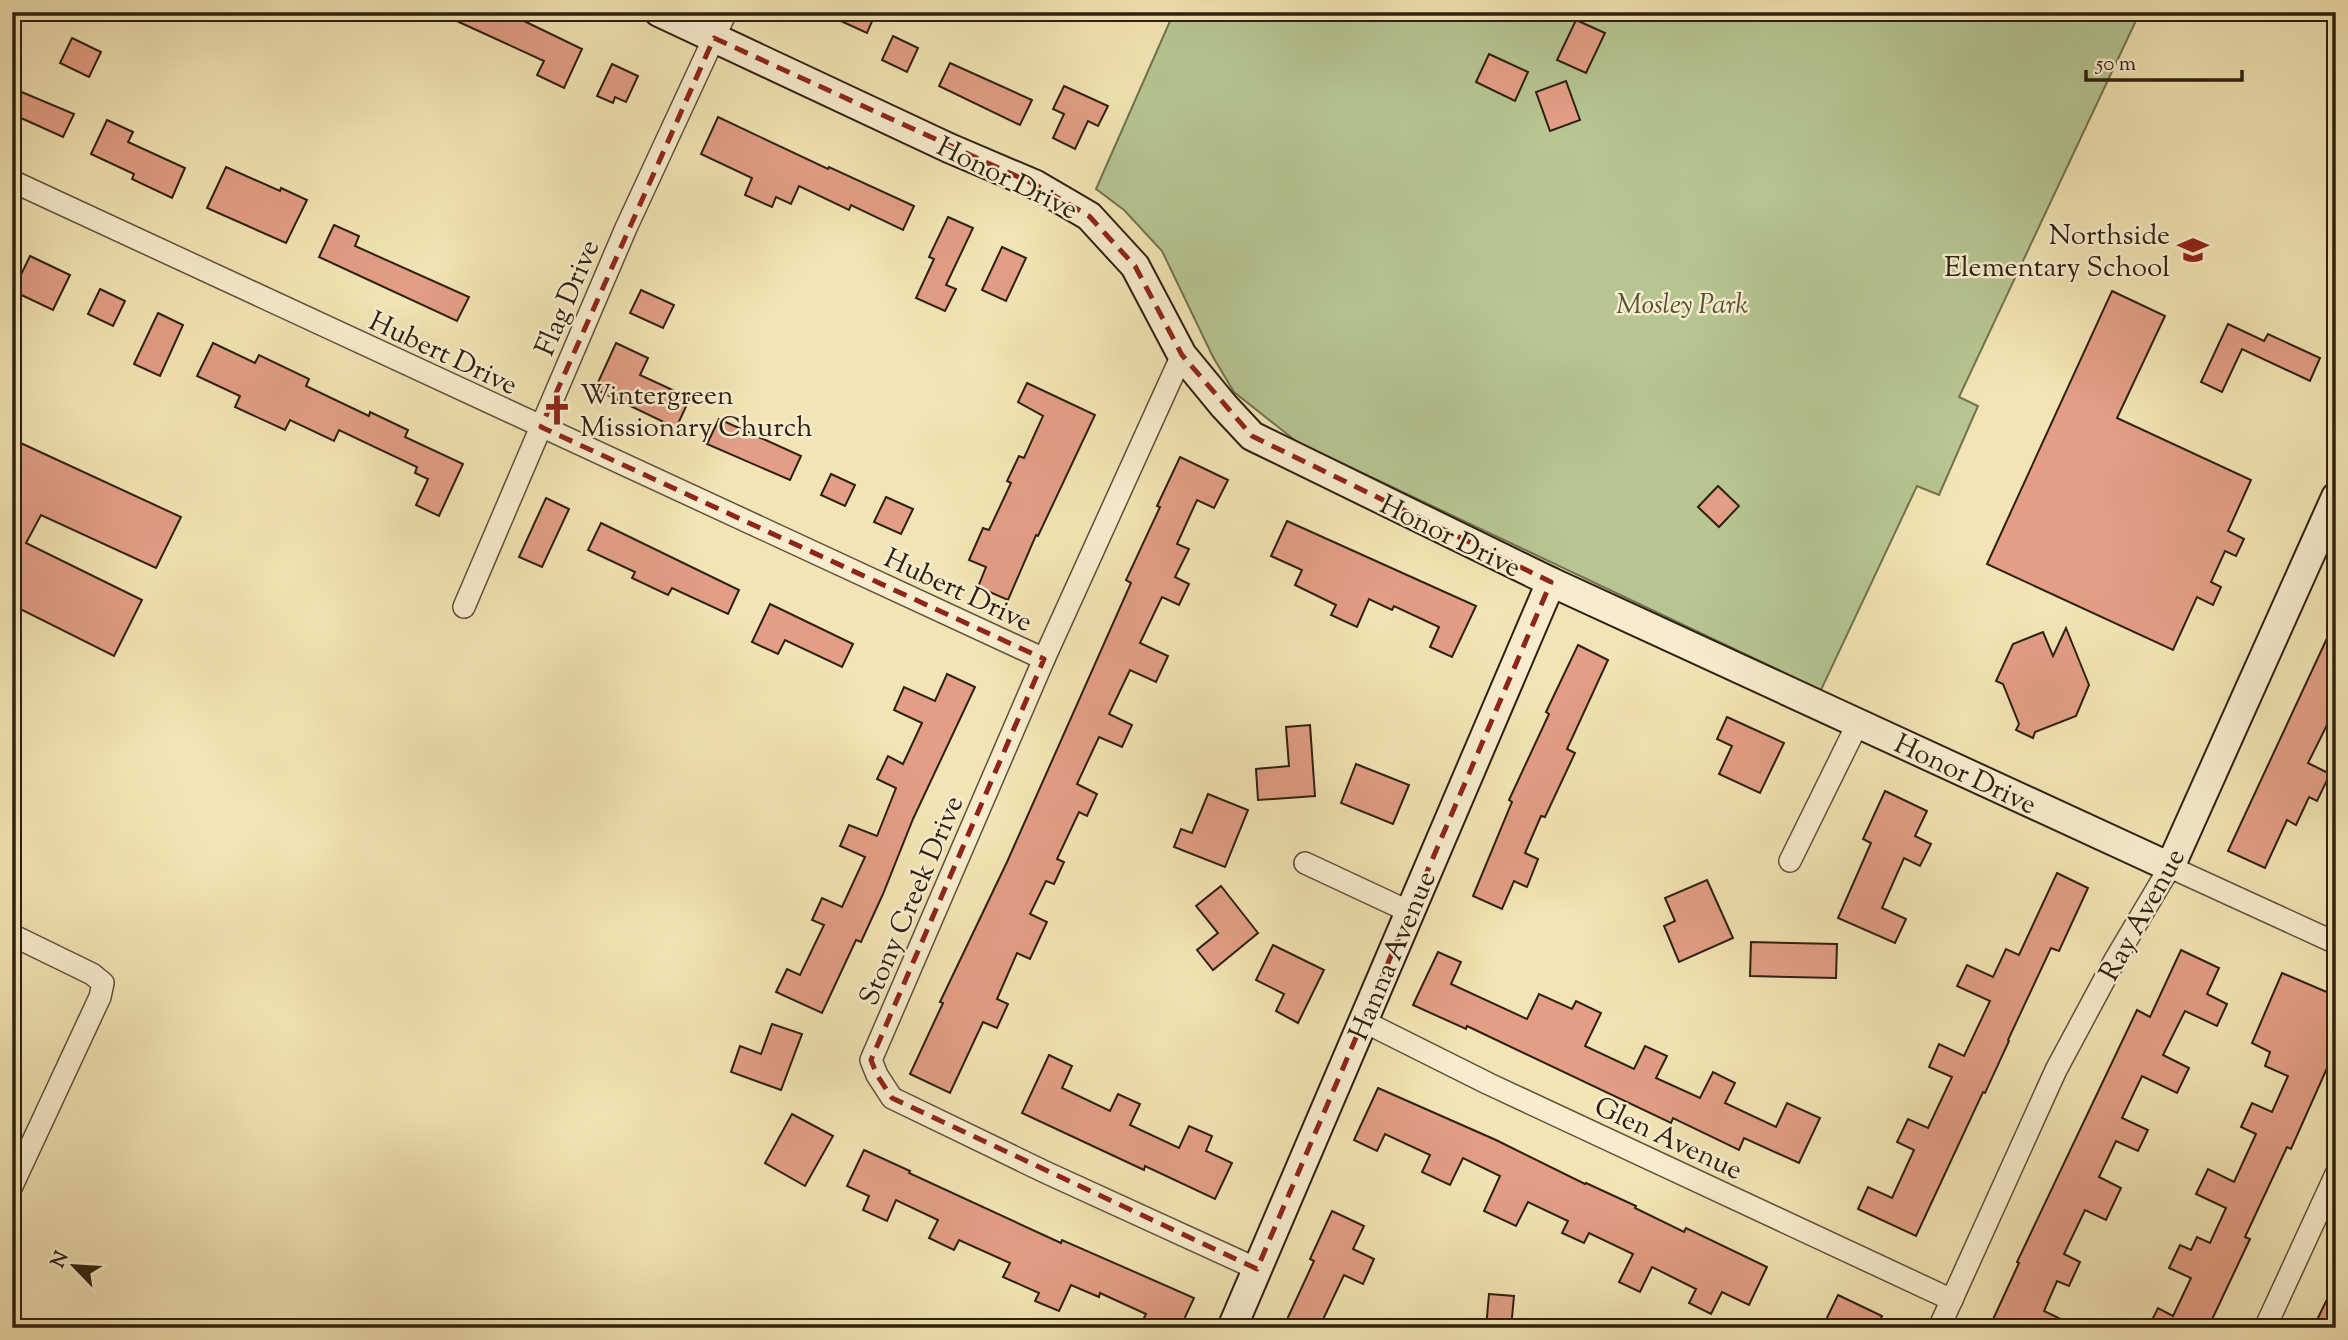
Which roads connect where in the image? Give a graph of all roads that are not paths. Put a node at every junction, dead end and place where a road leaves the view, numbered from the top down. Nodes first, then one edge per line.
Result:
1 (659, 12) edge
2 (726, 12) edge
3 (714, 38) junction
4 (12, 181) edge
5 (1182, 355) junction
6 (541, 427) junction
7 (2336, 497) edge
8 (1551, 582) junction
9 (464, 607) dead end
10 (1044, 659) junction
11 (1858, 723) junction
12 (1790, 861) dead end
13 (1305, 863) dead end
14 (2169, 867) junction
15 (1410, 912) junction
16 (12, 935) edge
17 (2336, 943) edge
18 (1363, 1021) junction
19 (2336, 1174) edge
20 (12, 1186) edge
21 (1257, 1269) junction
22 (1952, 1300) junction
23 (1231, 1328) edge
24 (1938, 1328) edge
25 (2265, 1328) edge

1 - 3 street, Honor Drive
2 - 3 street, Flag Drive
3 - 5 street, Honor Drive
3 - 6 street, Flag Drive
4 - 6 street, Hubert Drive
5 - 8 street, Honor Drive
5 - 10 street, Stony Creek Drive
6 - 9 street, Flag Drive
6 - 10 street, Hubert Drive
7 - 14 street, Ray Avenue
8 - 11 street, Honor Drive
8 - 15 street, Hanna Avenue
10 - 21 street, Stony Creek Drive
11 - 12 street
11 - 14 street, Honor Drive
13 - 15 street
14 - 17 street, Honor Drive
14 - 22 street, Ray Avenue
15 - 18 street, Hanna Avenue
16 - 20 street
18 - 21 street, Hanna Avenue
18 - 22 street, Glen Avenue
19 - 25 street
21 - 23 street, Hanna Avenue
22 - 24 street, Ray Avenue

